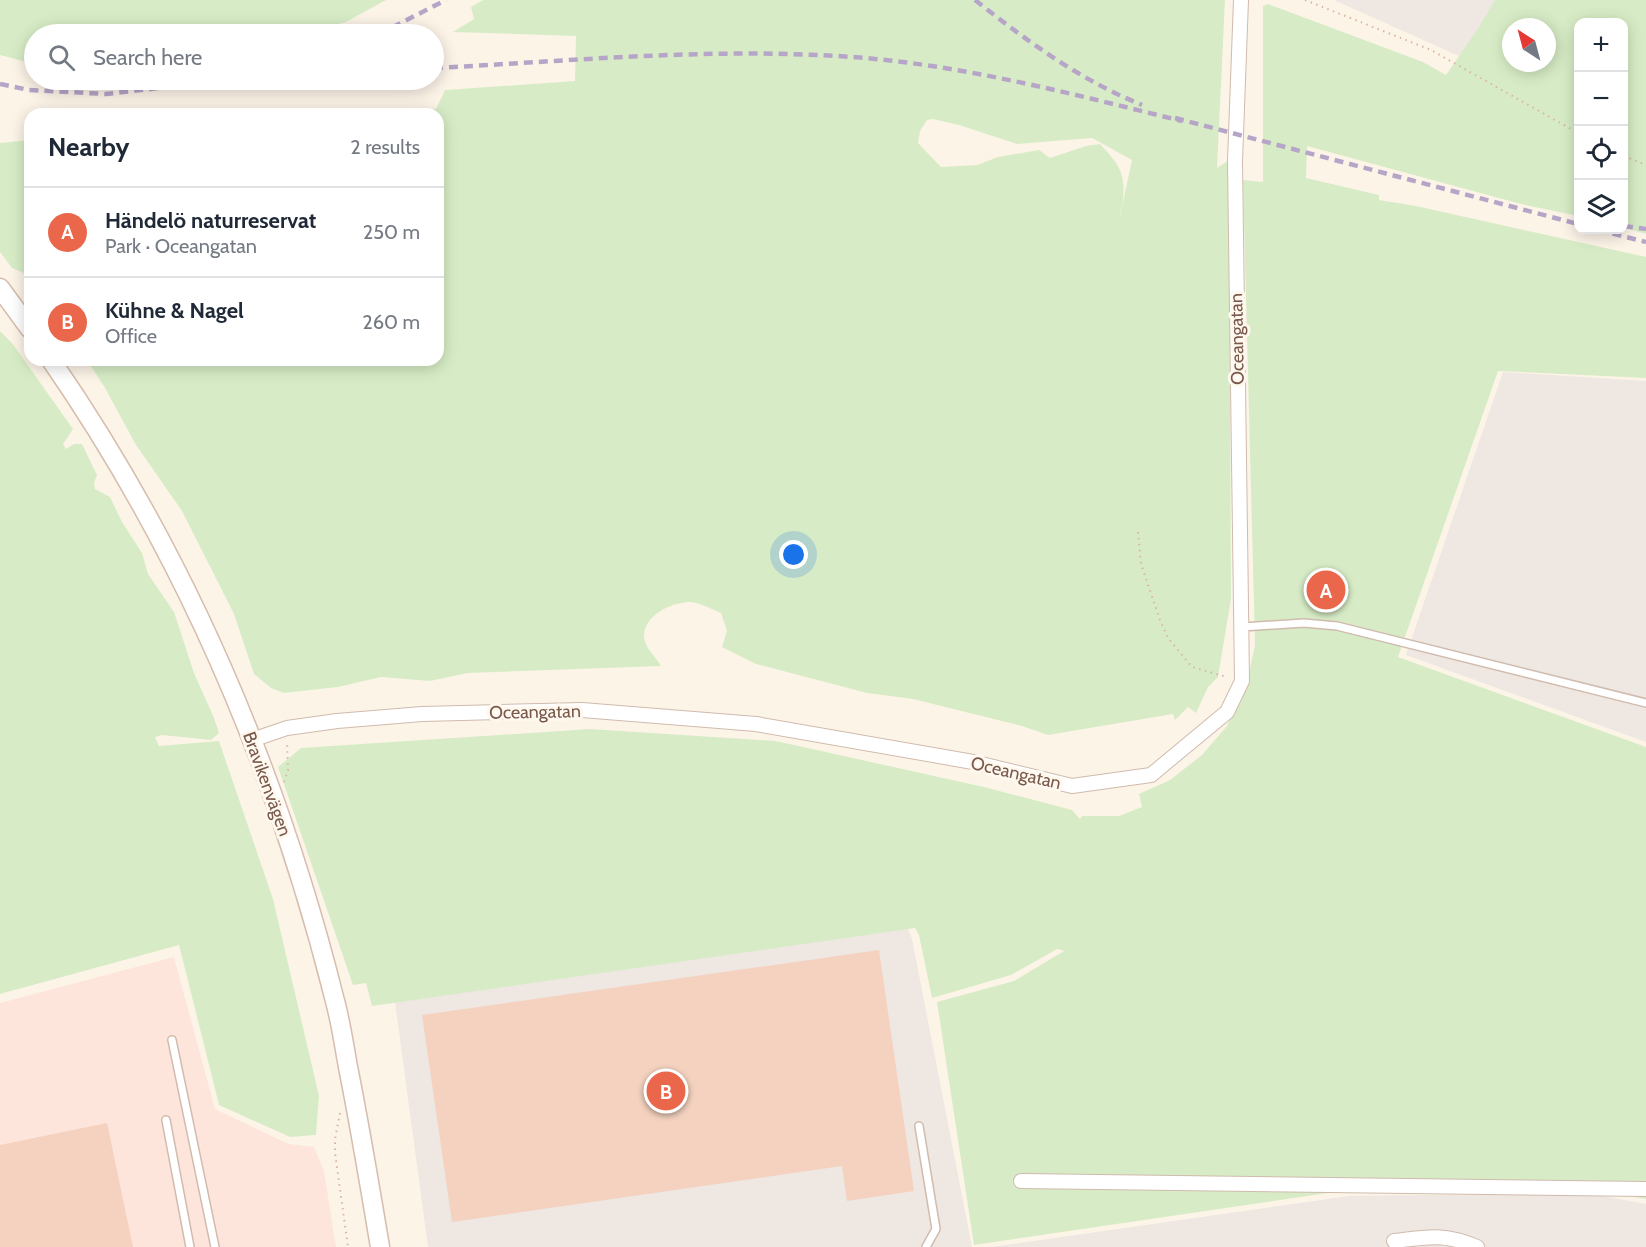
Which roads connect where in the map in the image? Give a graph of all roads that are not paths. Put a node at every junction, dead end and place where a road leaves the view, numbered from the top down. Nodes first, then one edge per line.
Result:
1 (1241, 0) edge
2 (0, 288) edge
3 (24, 321) edge
4 (55, 366) edge
5 (1242, 627) junction
6 (1646, 703) edge
7 (252, 740) junction
8 (172, 1040) dead end
9 (166, 1120) dead end
10 (919, 1126) dead end
11 (1021, 1181) dead end
12 (1646, 1189) edge
13 (1394, 1241) dead end
14 (190, 1247) edge
15 (215, 1247) edge
16 (380, 1247) edge
17 (926, 1247) edge
18 (1477, 1247) edge

1 - 5 street, Oceangatan
2 - 3 street
4 - 7 street, Bravikenvägen
5 - 6 lane
5 - 7 street, Oceangatan
7 - 16 street, Bravikenvägen
8 - 15 lane
9 - 14 lane
10 - 17 lane
11 - 12 street
13 - 18 street

